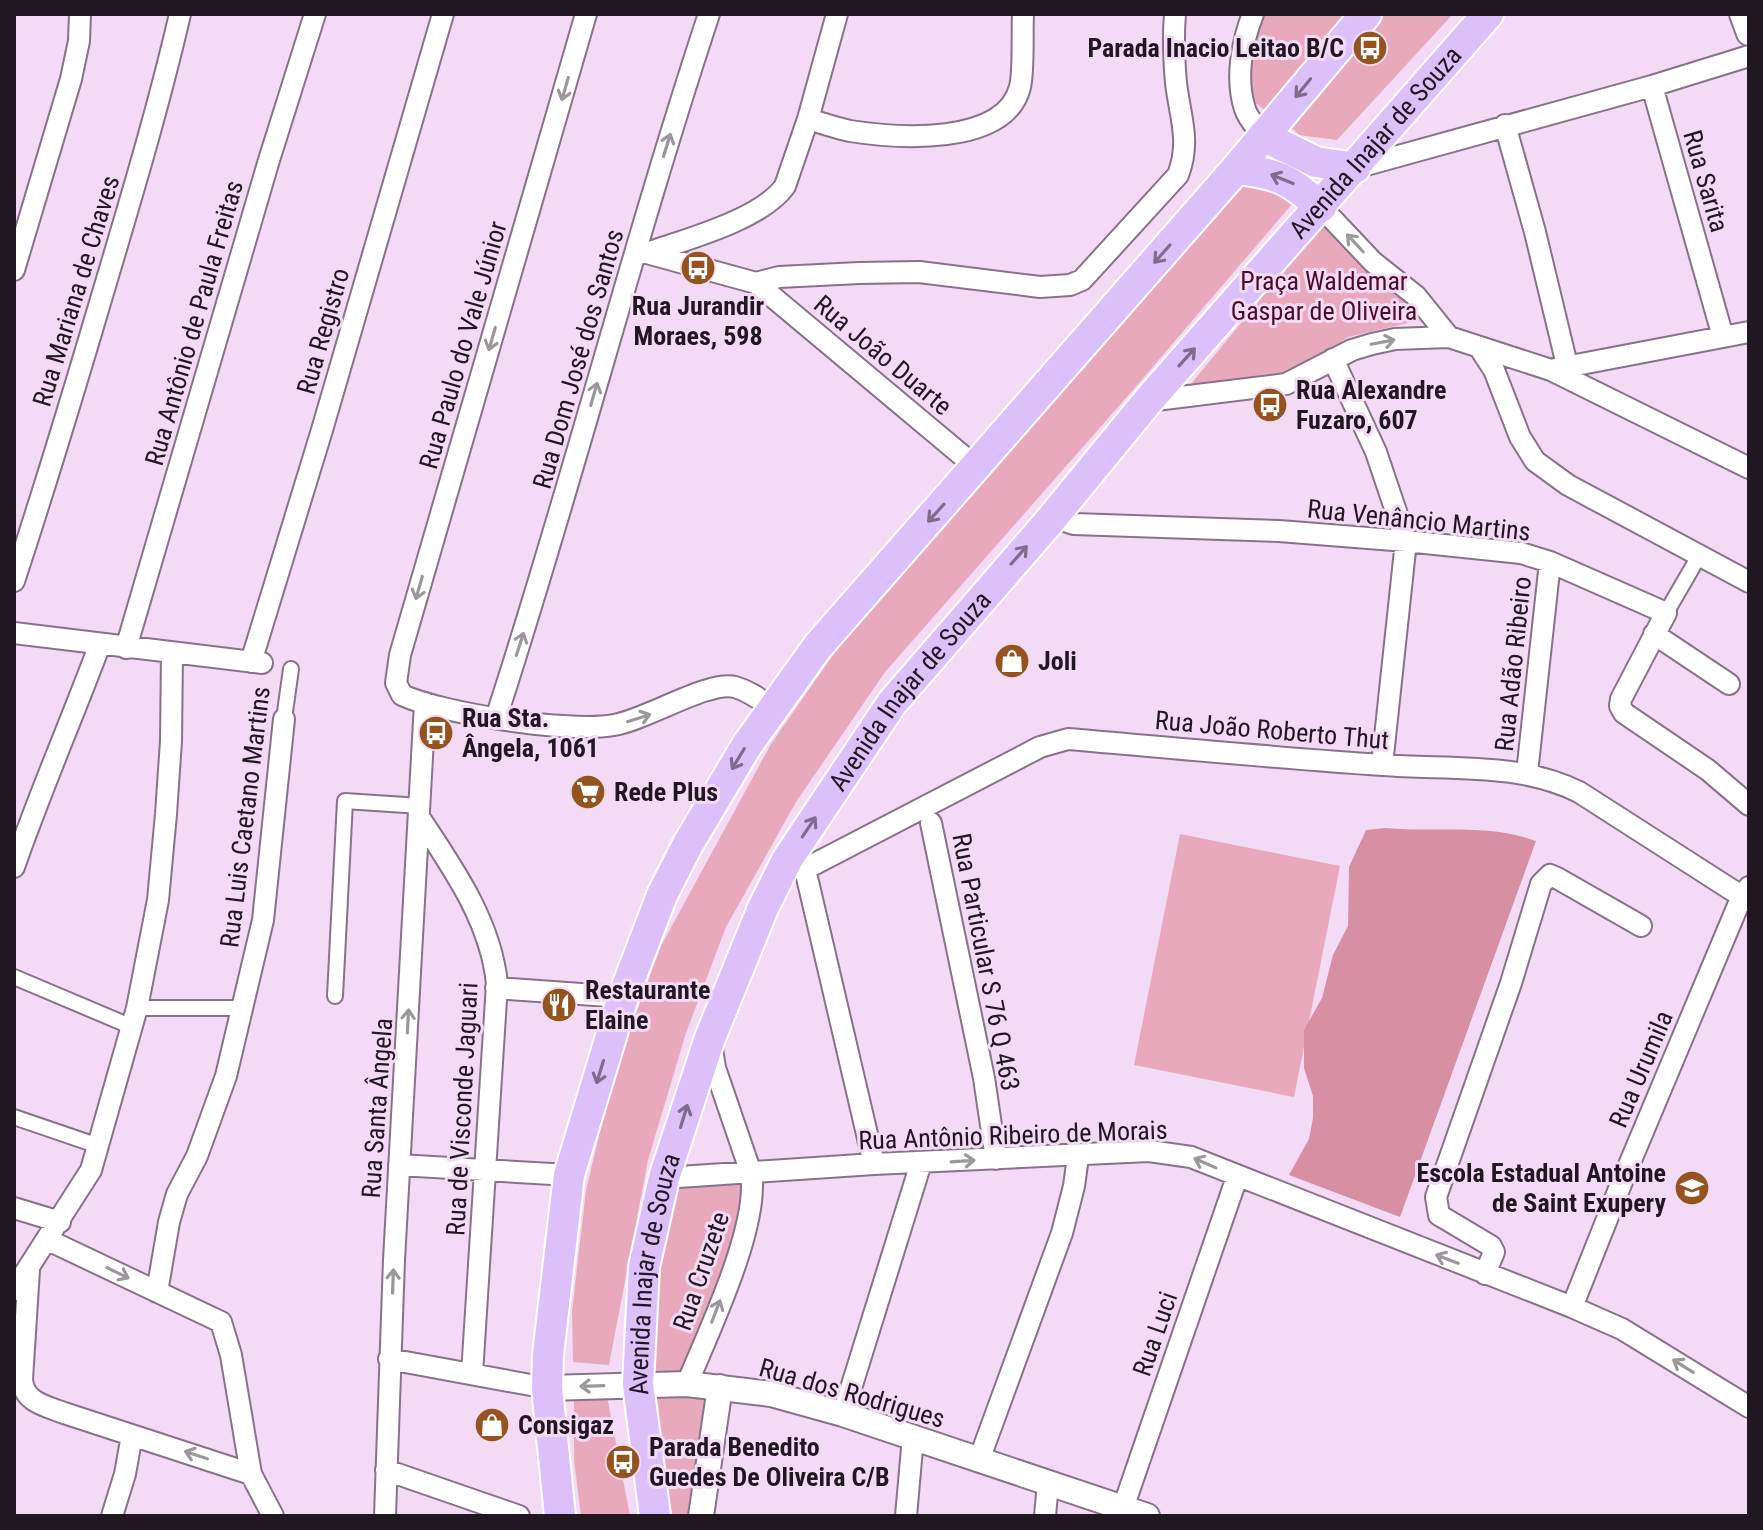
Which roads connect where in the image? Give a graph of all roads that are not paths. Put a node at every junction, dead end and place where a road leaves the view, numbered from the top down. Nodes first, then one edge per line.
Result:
1 (80, 14) edge
2 (180, 14) edge
3 (315, 14) edge
4 (443, 14) edge
5 (586, 14) edge
6 (709, 14) edge
7 (837, 14) edge
8 (1023, 14) edge
9 (1175, 14) edge
10 (1253, 14) edge
11 (1366, 14) edge
12 (1488, 14) edge
13 (1742, 14) edge
14 (1749, 33) edge
15 (1749, 56) edge
16 (1652, 86) junction
17 (808, 119) junction
18 (1505, 125) junction
19 (1263, 136) junction
20 (1355, 168) junction
21 (1236, 169) junction
22 (1321, 207) junction
23 (643, 251) junction
24 (14, 270) edge
25 (756, 283) junction
26 (1749, 332) edge
27 (1449, 337) junction
28 (1723, 337) junction
29 (1479, 347) junction
30 (1333, 359) junction
31 (1559, 368) junction
32 (1148, 401) junction
33 (976, 467) junction
34 (1749, 468) edge
35 (1052, 517) junction
36 (1406, 541) junction
37 (1699, 556) junction
38 (1550, 562) junction
39 (14, 581) edge
40 (1749, 582) edge
41 (1666, 613) junction
42 (14, 633) edge
43 (1654, 634) junction
44 (100, 644) junction
45 (126, 648) junction
46 (172, 653) junction
47 (291, 669) dead end
48 (1729, 684) dead end
49 (425, 703) junction
50 (773, 708) junction
51 (496, 718) junction
52 (284, 719) joint
53 (1382, 765) junction
54 (1527, 773) junction
55 (1749, 805) edge
56 (419, 812) junction
57 (931, 823) dead end
58 (796, 864) junction
59 (14, 867) edge
60 (1747, 895) edge
61 (1641, 926) dead end
62 (14, 977) edge
63 (496, 988) junction
64 (335, 996) dead end
65 (623, 997) junction
66 (241, 1008) junction
67 (134, 1017) junction
68 (710, 1038) junction
69 (14, 1117) edge
70 (99, 1146) junction
71 (1078, 1157) junction
72 (996, 1159) junction
73 (921, 1163) junction
74 (874, 1164) junction
75 (399, 1165) junction
76 (485, 1170) junction
77 (751, 1173) junction
78 (569, 1175) junction
79 (1237, 1177) junction
80 (664, 1178) junction
81 (14, 1208) edge
82 (60, 1222) junction
83 (48, 1240) junction
84 (29, 1267) junction
85 (1485, 1274) junction
86 (14, 1290) edge
87 (157, 1292) junction
88 (1572, 1307) junction
89 (389, 1359) junction
90 (472, 1374) junction
91 (638, 1384) junction
92 (687, 1384) junction
93 (720, 1387) junction
94 (547, 1388) junction
95 (1749, 1407) edge
96 (843, 1414) junction
97 (132, 1435) junction
98 (913, 1437) junction
99 (979, 1460) junction
100 (386, 1470) junction
101 (251, 1474) junction
102 (1048, 1483) junction
103 (1123, 1508) junction
104 (112, 1516) edge
105 (273, 1516) edge
106 (385, 1516) edge
107 (519, 1516) edge
108 (560, 1516) edge
109 (655, 1516) edge
110 (701, 1516) edge
111 (906, 1516) edge
112 (1045, 1516) edge
113 (1147, 1516) edge

1 - 24 street
2 - 39 street, Rua Mariana de Chaves
3 - 45 street, Rua Antônio de Paula Freitas
4 - 46 street, Rua Registro
5 -> 49 street, Rua Paulo do Vale Júnior
23 -> 6 street, Rua Dom José dos Santos
7 - 17 street
8 - 17 street
9 - 25 street
10 - 19 street
11 -> 19 main road
12 - 20 main road, Avenida Inajar de Souza
13 - 14 street
15 - 16 street
16 - 18 street
16 - 28 street, Rua Sarita
17 - 23 street
18 - 20 street
18 - 31 street
19 - 20 main road
19 - 21 main road
20 - 22 main road, Avenida Inajar de Souza
22 -> 21 main road
21 -> 33 main road
27 -> 22 street
32 -> 22 main road, Avenida Inajar de Souza
23 - 25 street
51 -> 23 street, Rua Dom José dos Santos
25 - 33 street, Rua João Duarte
26 - 28 street
27 - 29 street
30 -> 27 street
28 - 31 street
29 - 31 street
29 - 37 street
30 - 32 street
30 - 36 street
31 - 34 street
32 - 35 main road, Avenida Inajar de Souza
33 -> 50 main road
35 - 36 street, Rua Venâncio Martins
58 -> 35 main road, Avenida Inajar de Souza
36 - 38 street, Rua Venâncio Martins
36 - 53 street
37 - 40 street
37 - 41 street
38 - 41 street, Rua Venâncio Martins
38 - 54 street, Rua Adão Ribeiro
41 - 43 street
42 - 44 street
43 - 48 street
43 - 55 street
44 - 45 street
44 - 59 street
45 - 46 street
46 - 67 street
47 - 52 street, Rua Luis Caetano Martins
49 - 51 street
49 - 56 street, Rua Santa Ângela
51 -> 50 street
50 -> 65 main road
52 - 66 street, Rua Luis Caetano Martins
53 - 54 street, Rua João Roberto Thut
53 - 58 street, Rua João Roberto Thut
54 - 60 street, Rua João Roberto Thut
56 - 63 street, Rua de Visconde Jaguari
56 - 64 street
75 -> 56 street, Rua Santa Ângela
57 - 72 street, Rua Particular S 76 Q 463
58 - 68 main road, Avenida Inajar de Souza
58 - 74 street
60 - 88 street, Rua Urumila
61 - 85 street
62 - 67 street
63 - 65 street
63 - 76 street, Rua de Visconde Jaguari
65 -> 78 main road
66 - 67 street
66 - 87 street, Rua Luis Caetano Martins
67 - 70 street
68 - 77 street
80 -> 68 main road, Avenida Inajar de Souza
69 - 70 street
70 - 82 street
71 - 72 street, Rua Antônio Ribeiro de Morais
79 -> 71 street, Rua Antônio Ribeiro de Morais
71 - 99 street
73 -> 72 street, Rua Antônio Ribeiro de Morais
73 - 74 street, Rua Antônio Ribeiro de Morais
73 - 96 street
74 - 77 street, Rua Antônio Ribeiro de Morais
75 - 76 street
89 -> 75 street, Rua Santa Ângela
76 - 78 street
76 - 90 street, Rua de Visconde Jaguari
77 - 80 street, Rua Antônio Ribeiro de Morais
92 -> 77 street, Rua Cruzete
78 - 94 main road
85 -> 79 street, Rua Antônio Ribeiro de Morais
79 - 103 street, Rua Luci
80 - 91 main road, Avenida Inajar de Souza
81 - 82 street
82 - 83 street
83 - 84 street
83 -> 87 street
84 - 86 street
84 - 97 street
85 - 88 street, Rua Antônio Ribeiro de Morais
87 - 101 street
95 -> 88 street, Rua Antônio Ribeiro de Morais
89 - 90 street, Rua dos Rodrigues
89 - 100 street, Rua Santa Ângela
90 - 94 street, Rua dos Rodrigues
91 - 92 street, Rua dos Rodrigues
91 -> 94 street, Rua dos Rodrigues
91 - 109 main road, Avenida Inajar de Souza
92 - 93 street, Rua dos Rodrigues
93 - 96 street, Rua dos Rodrigues
93 - 110 street
94 - 108 main road
96 - 98 street, Rua dos Rodrigues
101 -> 97 street
97 - 104 street
98 - 99 street, Rua dos Rodrigues
98 - 111 street
99 - 102 street, Rua dos Rodrigues
100 - 106 street, Rua Santa Ângela
100 - 107 street
101 - 105 street
102 - 103 street, Rua dos Rodrigues
102 - 112 street
103 - 113 street, Rua dos Rodrigues

